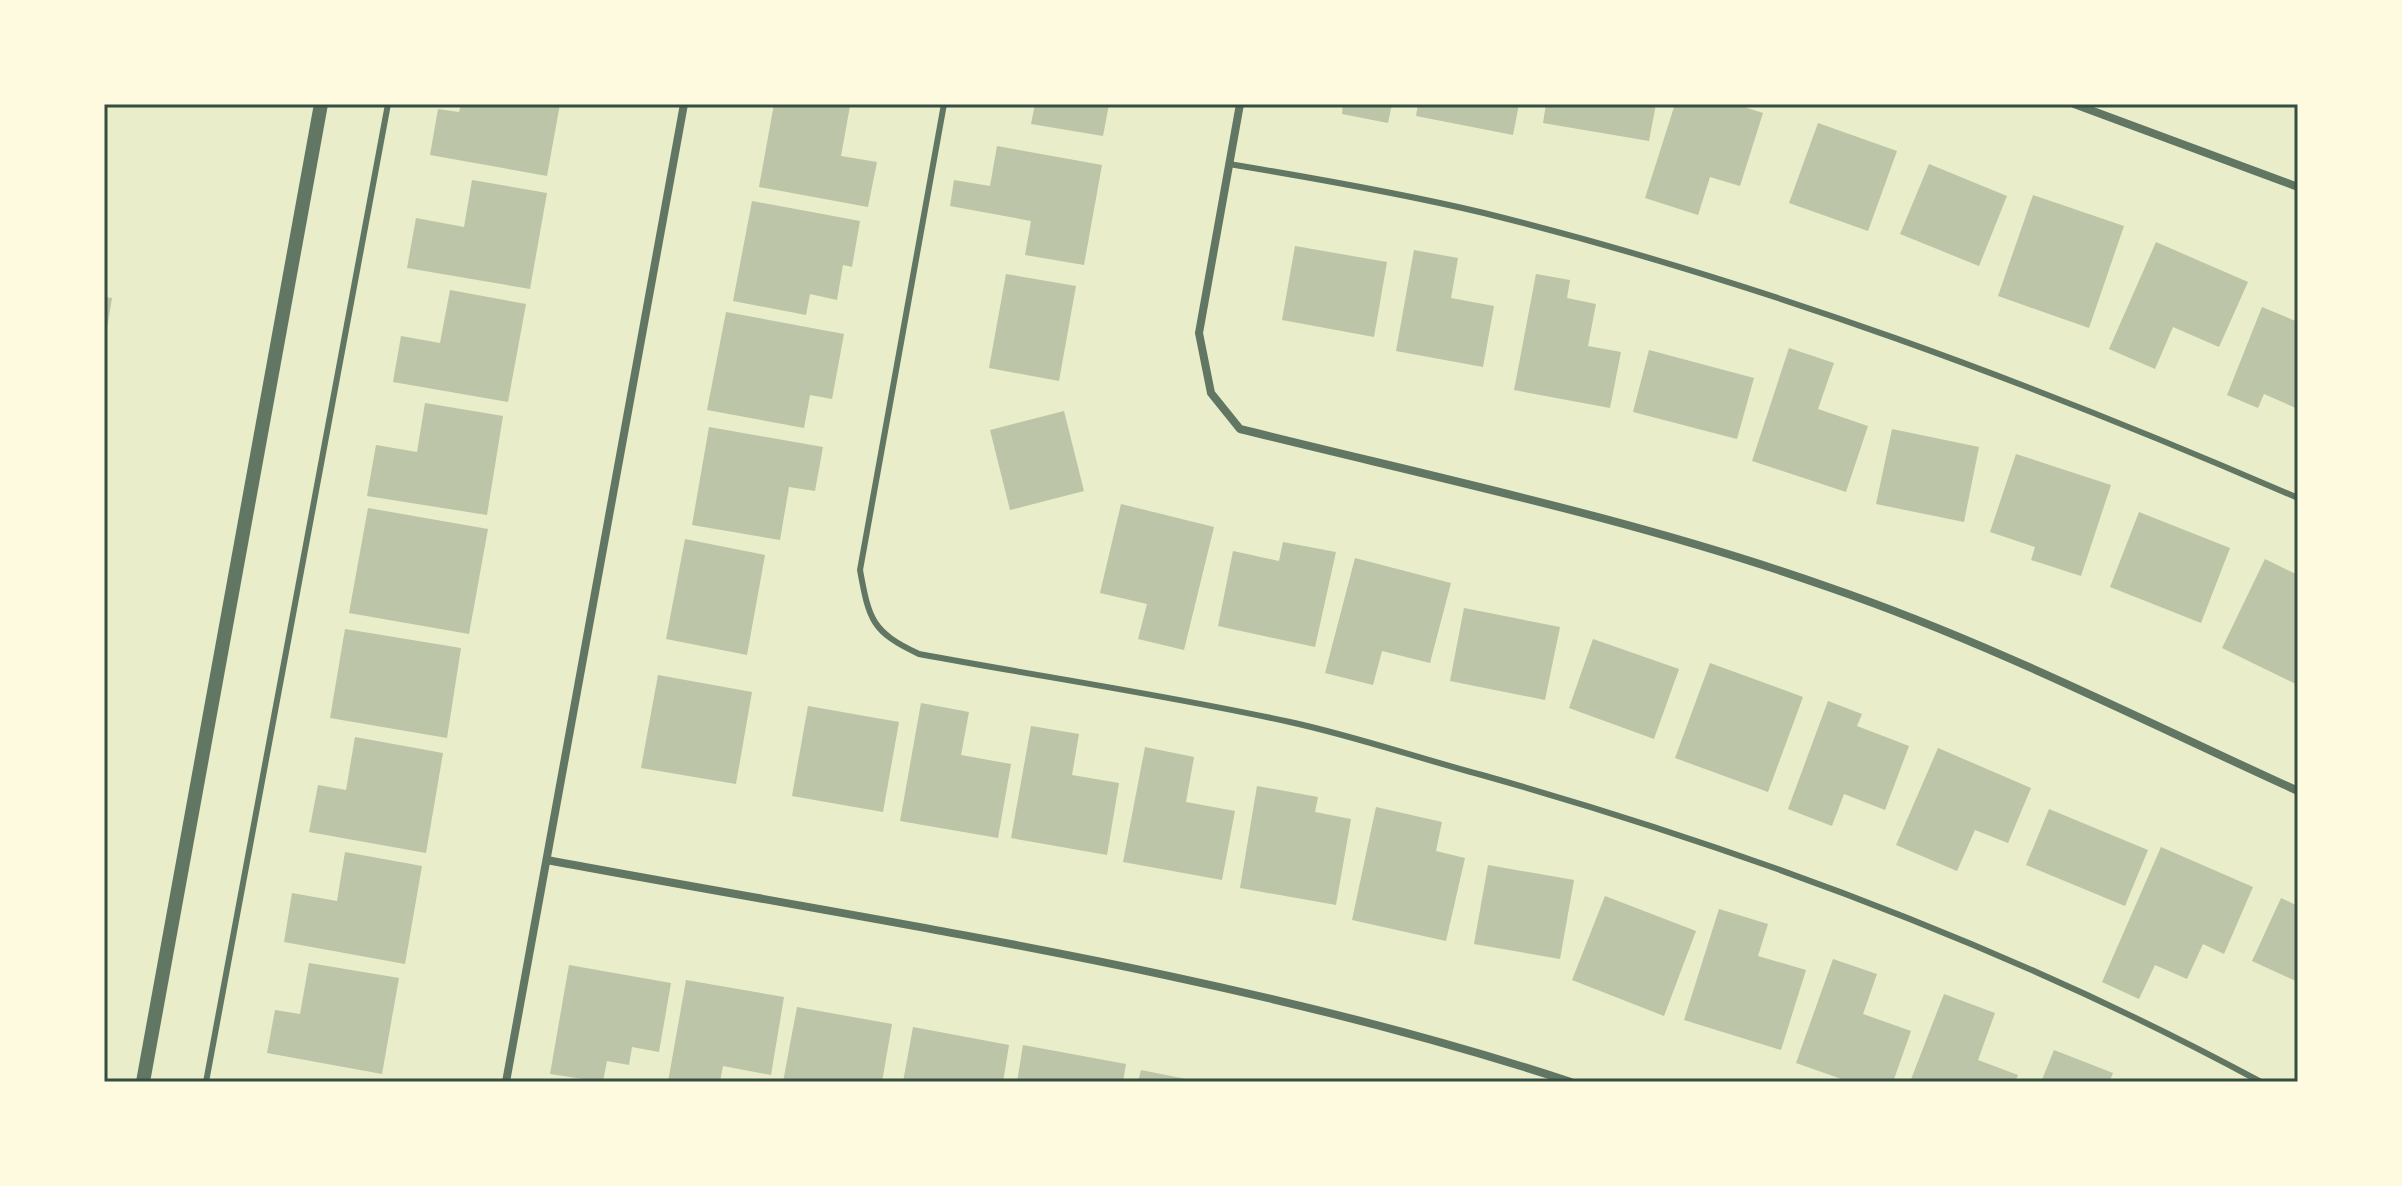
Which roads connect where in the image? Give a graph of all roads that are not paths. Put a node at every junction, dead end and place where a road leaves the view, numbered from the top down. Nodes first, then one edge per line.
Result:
1 (321, 104) edge
2 (388, 104) edge
3 (684, 104) edge
4 (944, 104) edge
5 (1240, 104) edge
6 (2074, 104) edge
7 (1229, 164) junction
8 (2298, 187) edge
9 (2298, 498) edge
10 (2298, 791) edge
11 (547, 860) junction
12 (143, 1082) edge
13 (206, 1082) edge
14 (506, 1082) edge
15 (1571, 1082) edge
16 (2261, 1082) edge

1 - 12 street
2 - 13 lane
3 - 11 street
4 - 16 lane
5 - 7 street
6 - 8 street
7 - 9 lane
7 - 10 street
11 - 14 street
11 - 15 street

